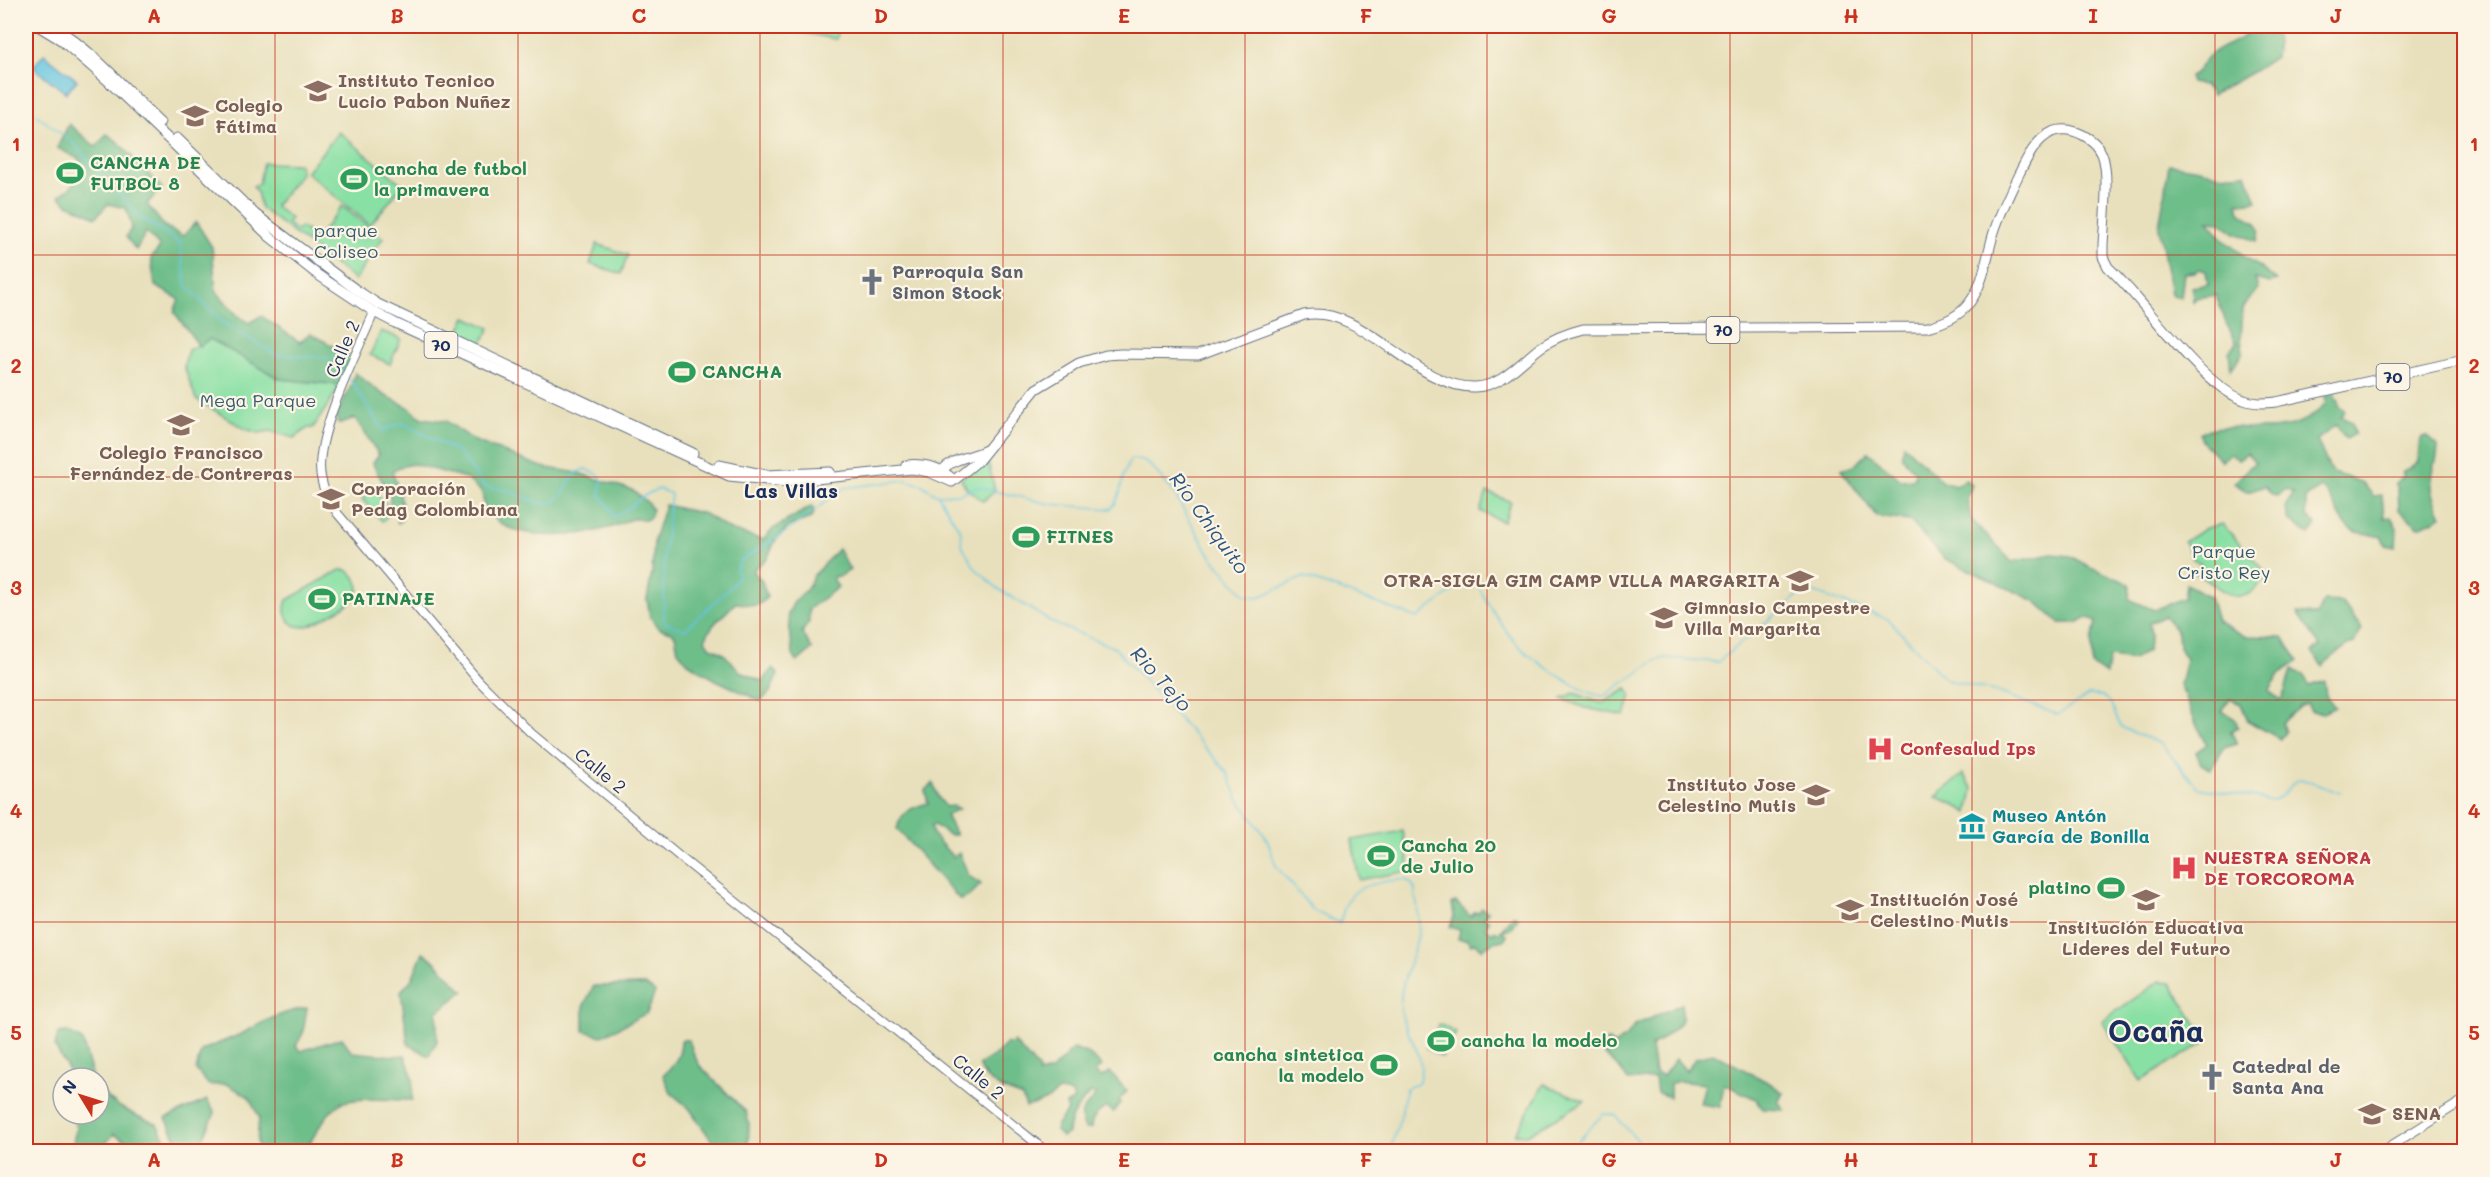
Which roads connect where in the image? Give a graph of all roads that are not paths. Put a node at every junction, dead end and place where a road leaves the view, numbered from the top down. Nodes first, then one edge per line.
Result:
1 (38, 26) edge
2 (53, 26) edge
3 (374, 312) junction
4 (2464, 360) edge
5 (988, 448) junction
6 (952, 461) junction
7 (921, 464) junction
8 (940, 473) junction
9 (2464, 1100) edge
10 (1047, 1152) edge
11 (2381, 1152) edge

1 - 3 main road, 70
2 - 7 main road, 70
3 - 8 main road, 70
3 - 10 street, Calle 2
4 - 5 main road, 70
5 - 6 main road, 70
5 - 8 main road, 70
6 - 7 main road
6 - 8 main road, 70
7 - 8 main road, 70
9 - 11 street

